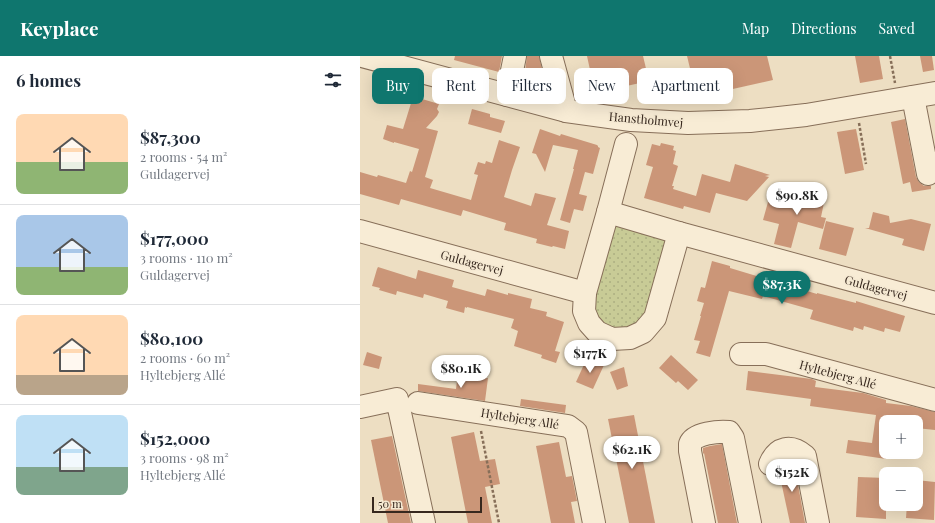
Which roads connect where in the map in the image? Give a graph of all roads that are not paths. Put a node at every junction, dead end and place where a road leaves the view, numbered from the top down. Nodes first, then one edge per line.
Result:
1 (362, 56) edge
2 (515, 56) edge
3 (551, 56) edge
4 (419, 64) edge
5 (512, 68) edge
6 (497, 92) edge
7 (935, 93) edge
8 (906, 98) junction
9 (540, 104) edge
10 (566, 111) junction
11 (626, 144) dead end
12 (928, 174) dead end
13 (608, 212) junction
14 (360, 231) edge
15 (679, 234) junction
16 (584, 293) junction
17 (935, 303) edge
18 (741, 354) dead end
19 (935, 400) edge
20 (418, 403) dead end
21 (360, 407) edge
22 (770, 464) dead end
23 (424, 523) edge
24 (594, 523) edge
25 (704, 523) edge
26 (750, 523) edge
27 (818, 523) edge

1 - 4 street, Hanstholmvej
2 - 5 street
3 - 10 street
4 - 6 street, Hanstholmvej
7 - 8 street, Hanstholmvej
8 - 10 street, Hanstholmvej
8 - 12 street
9 - 10 street, Hanstholmvej
11 - 13 street
13 - 15 street, Guldagervej
13 - 16 street
14 - 16 street, Guldagervej
15 - 16 street
15 - 17 street, Guldagervej
18 - 19 street, Hyltebjerg Allé
20 - 24 street, Hyltebjerg Allé
21 - 23 street
22 - 27 street
25 - 26 street

